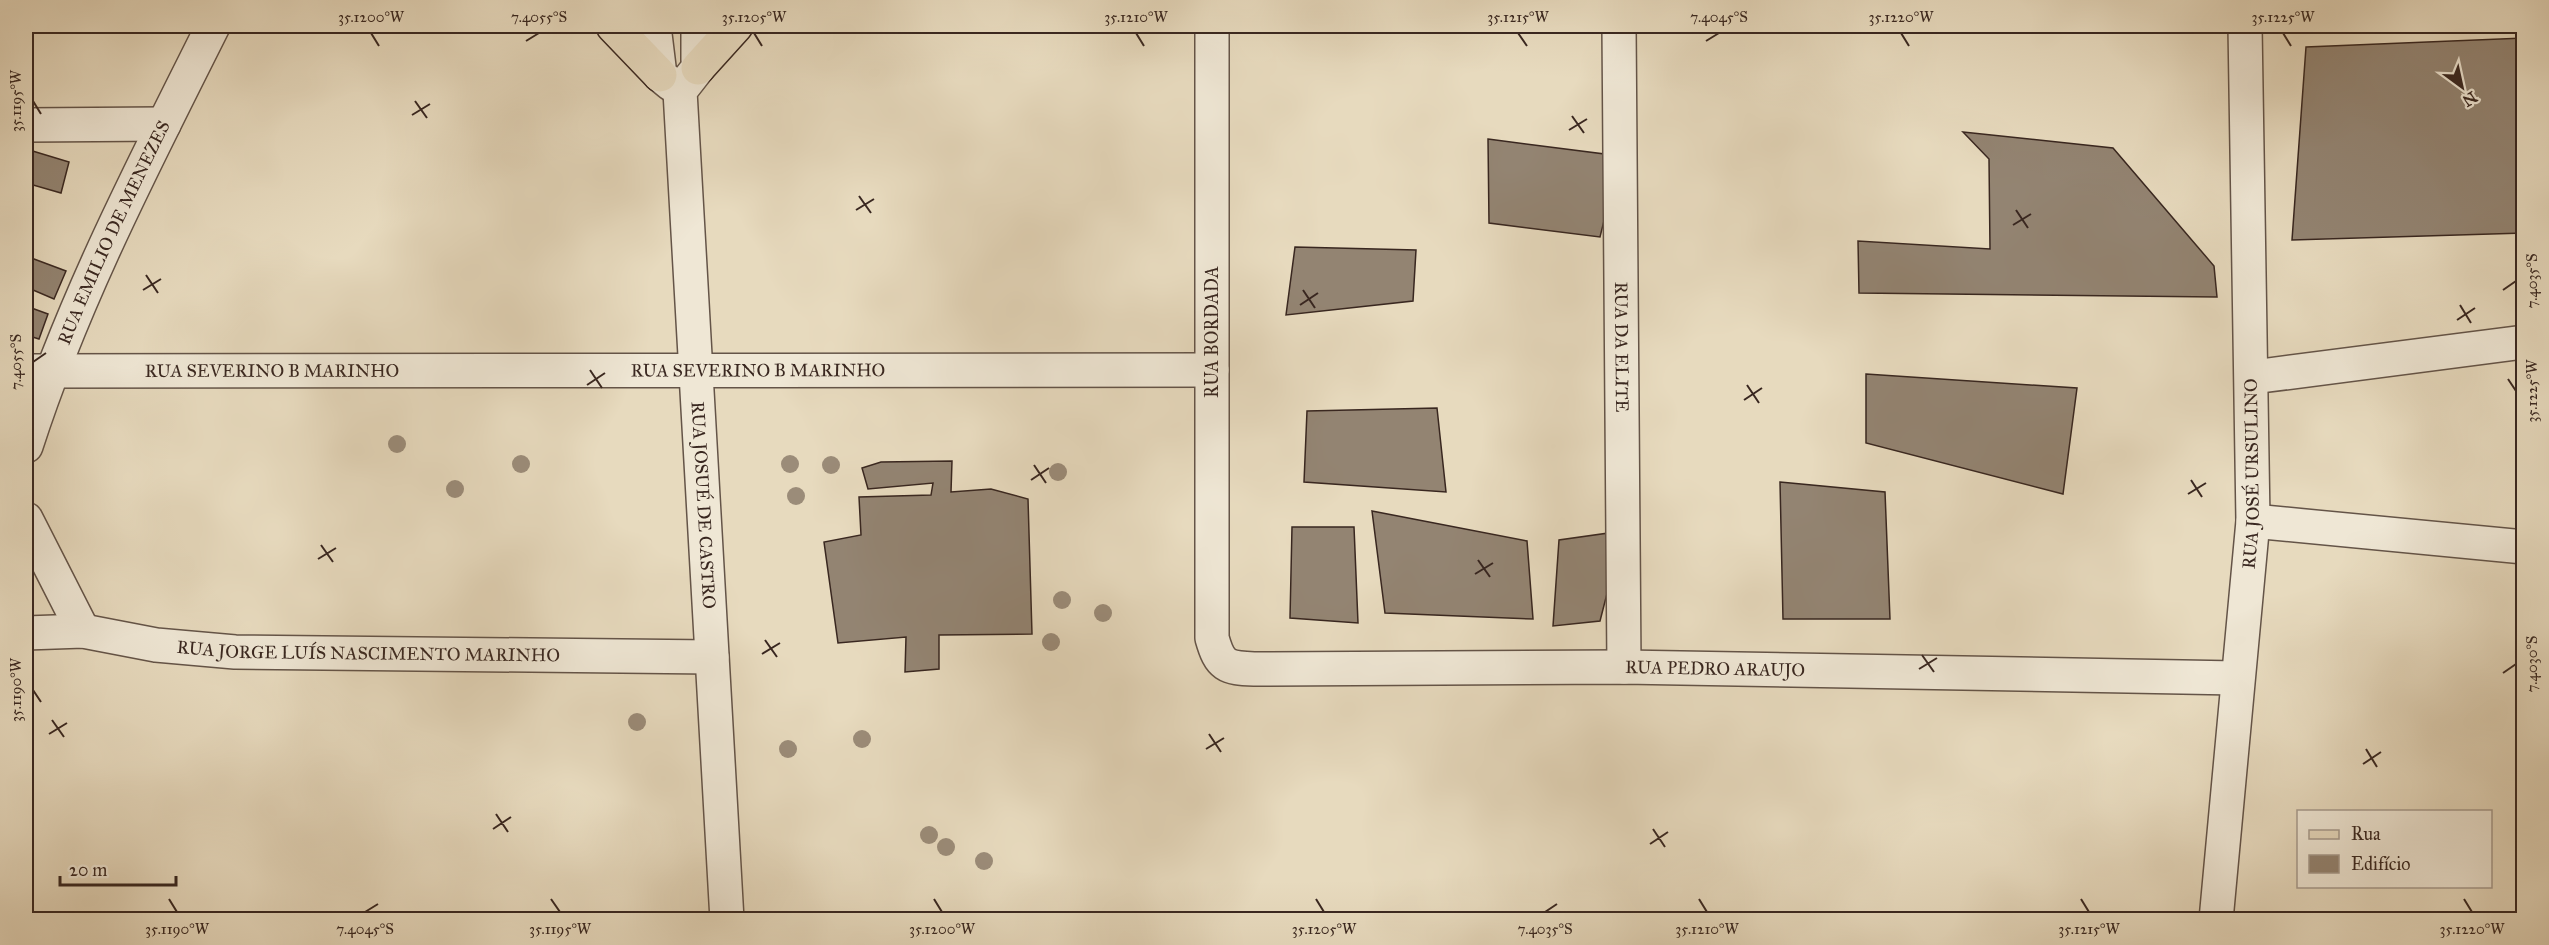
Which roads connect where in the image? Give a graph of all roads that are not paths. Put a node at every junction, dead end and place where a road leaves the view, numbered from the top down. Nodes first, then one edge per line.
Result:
1 (213, 26) edge
2 (613, 26) edge
3 (654, 26) edge
4 (698, 26) edge
5 (736, 26) edge
6 (1212, 26) edge
7 (1619, 26) edge
8 (2245, 26) edge
9 (679, 78) junction
10 (164, 124) junction
11 (26, 125) edge
12 (2523, 342) edge
13 (695, 369) junction
14 (38, 370) edge
15 (1212, 370) junction
16 (2253, 377) junction
17 (26, 446) edge
18 (26, 519) edge
19 (2253, 521) junction
20 (2523, 547) edge
21 (83, 631) junction
22 (26, 633) edge
23 (1212, 638) joint
24 (712, 657) junction
25 (1624, 667) junction
26 (2237, 678) junction
27 (727, 920) edge
28 (2216, 920) edge

1 - 10 street, RUA EMILIO DE MENEZES
2 - 9 main road
3 - 9 street, RUA JOSUÉ DE CASTRO
4 - 9 street, RUA JOSUÉ DE CASTRO
5 - 9 main road
6 - 15 street, RUA BORDADA
7 - 25 street, RUA DA ELITE
8 - 16 street, RUA JOSÉ URSULINO
9 - 13 street, RUA JOSUÉ DE CASTRO
10 - 11 street
10 - 14 street, RUA EMILIO DE MENEZES
12 - 16 street
13 - 14 street, RUA SEVERINO B MARINHO
13 - 15 street, RUA SEVERINO B MARINHO
13 - 24 street, RUA JOSUÉ DE CASTRO
14 - 17 street, RUA EMILIO DE MENEZES
15 - 23 street, RUA BORDADA
16 - 19 street, RUA JOSÉ URSULINO
18 - 21 street
19 - 20 street
19 - 26 street, RUA JOSÉ URSULINO
21 - 22 street, RUA JORGE LUÍS NASCIMENTO MARINHO
21 - 24 street, RUA JORGE LUÍS NASCIMENTO MARINHO
23 - 25 street, RUA PEDRO ARAUJO
24 - 27 street, RUA JOSUÉ DE CASTRO
25 - 26 street, RUA PEDRO ARAUJO
26 - 28 street, RUA JOSÉ URSULINO

